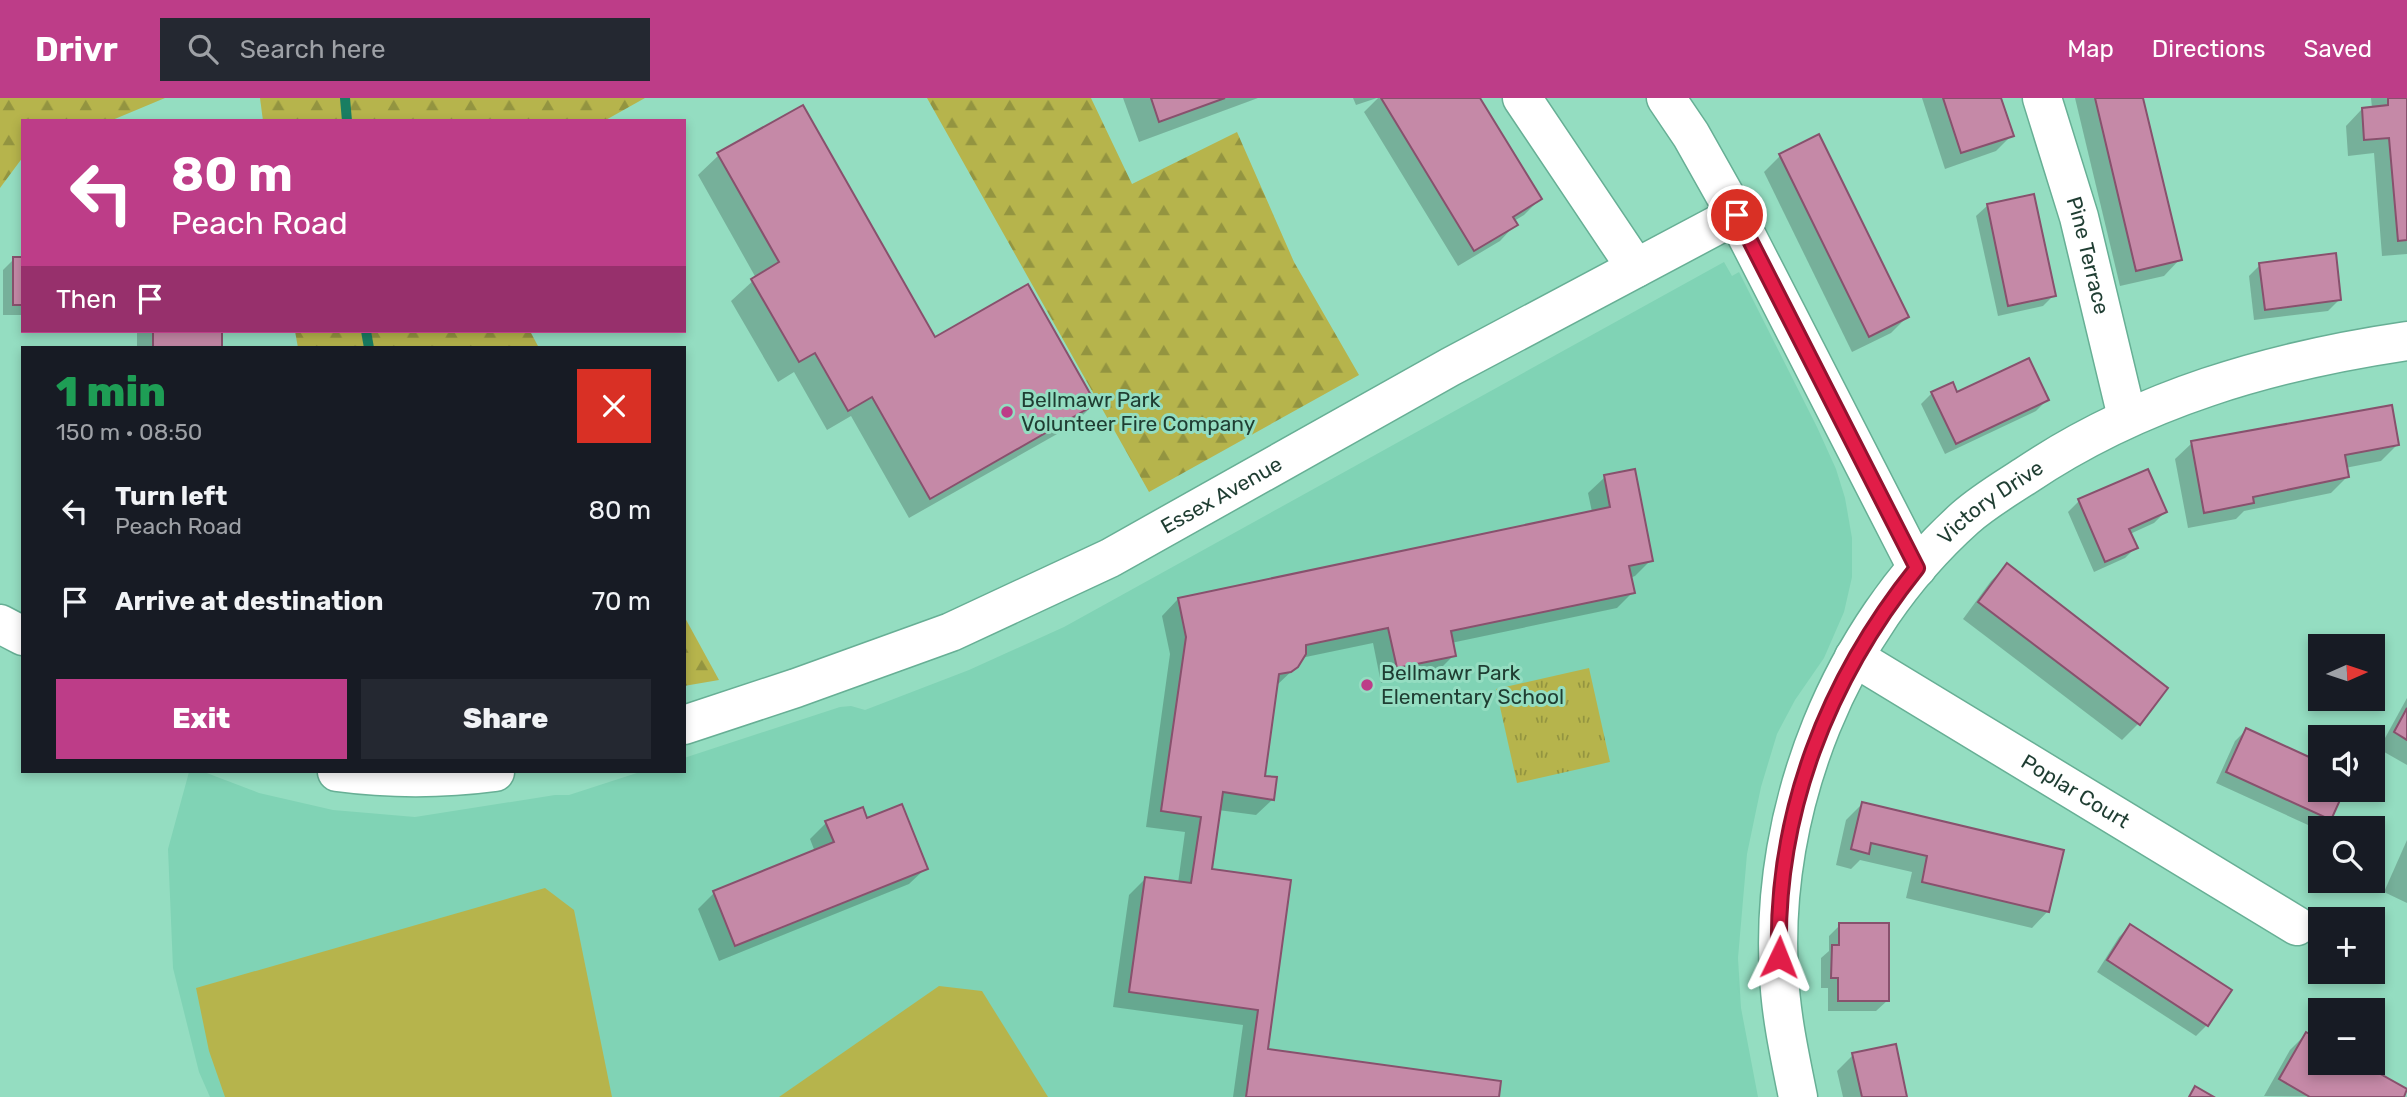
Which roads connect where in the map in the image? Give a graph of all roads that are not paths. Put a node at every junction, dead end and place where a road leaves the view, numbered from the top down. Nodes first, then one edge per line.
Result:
1 (1522, 98) edge
2 (1666, 98) edge
3 (2042, 98) edge
4 (1737, 215) junction
5 (1636, 268) junction
6 (2407, 341) edge
7 (2127, 417) junction
8 (1917, 568) junction
9 (0, 624) edge
10 (21, 635) edge
11 (1854, 657) junction
12 (686, 723) edge
13 (344, 773) edge
14 (487, 773) edge
15 (2297, 926) dead end
16 (1798, 1097) edge

1 - 5 street
2 - 4 street
3 - 7 street, Pine Terrace
4 - 5 street, Essex Avenue
4 - 8 street
5 - 12 street, Essex Avenue
6 - 7 street, Victory Drive
7 - 8 street, Victory Drive
8 - 11 street, Victory Drive
9 - 10 street
11 - 15 street, Poplar Court
11 - 16 street, Victory Drive
13 - 14 street

